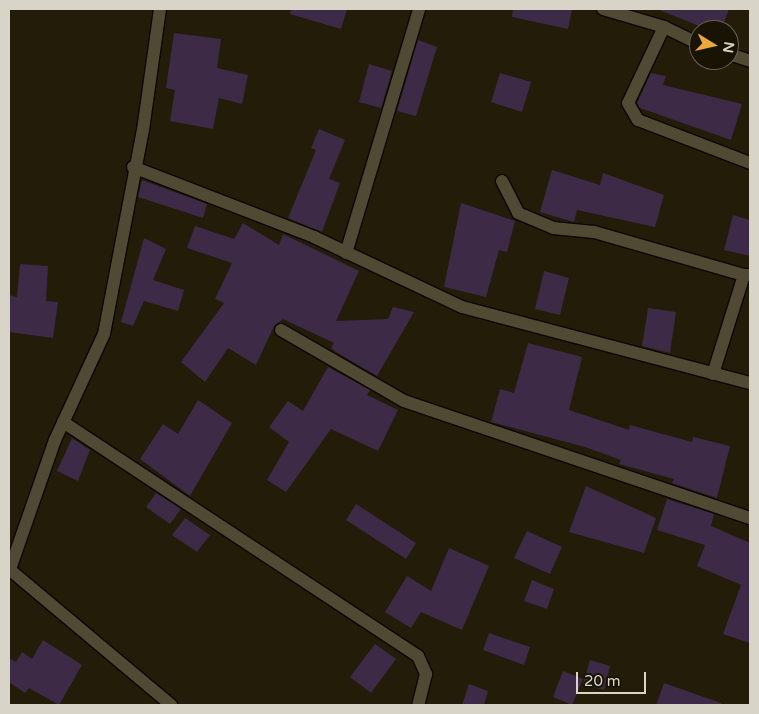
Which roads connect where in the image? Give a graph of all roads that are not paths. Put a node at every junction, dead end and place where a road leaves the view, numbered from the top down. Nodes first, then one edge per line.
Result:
1 (160, 9) edge
2 (419, 9) edge
3 (603, 9) edge
4 (664, 27) junction
5 (689, 39) edge
6 (750, 163) edge
7 (133, 167) junction
8 (502, 181) dead end
9 (346, 253) junction
10 (747, 275) edge
11 (281, 330) dead end
12 (713, 374) junction
13 (750, 383) edge
14 (63, 422) junction
15 (750, 518) edge
16 (9, 570) edge
17 (171, 705) edge
18 (418, 705) edge

1 - 7 street
2 - 9 street
3 - 4 street
4 - 5 street
4 - 6 street
7 - 9 street
7 - 14 street
8 - 10 street
9 - 12 street
10 - 12 street
11 - 15 street
12 - 13 street
14 - 16 street
14 - 18 street
16 - 17 street

